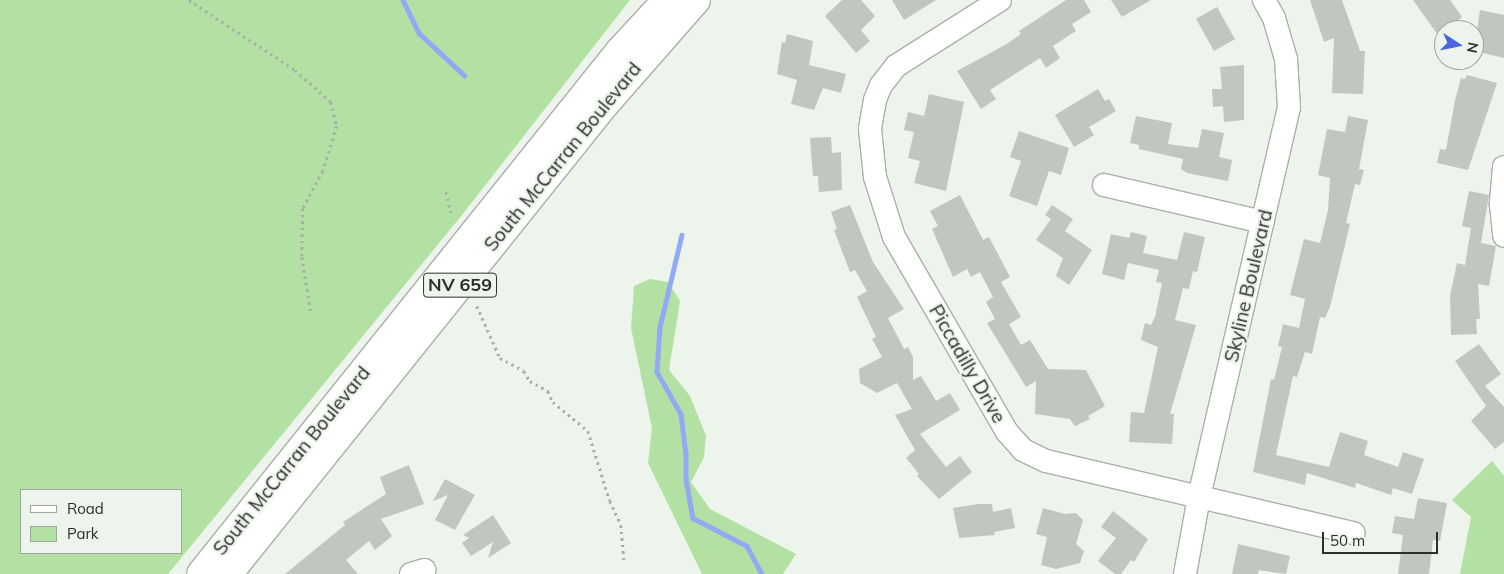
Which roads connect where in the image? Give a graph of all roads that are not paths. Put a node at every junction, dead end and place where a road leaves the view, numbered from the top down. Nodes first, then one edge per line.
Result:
1 (667, 0) edge
2 (696, 0) edge
3 (1000, 0) edge
4 (1264, 0) edge
5 (1504, 167) edge
6 (1104, 185) dead end
7 (1263, 222) junction
8 (1504, 236) edge
9 (1199, 497) junction
10 (1354, 533) dead end
11 (201, 574) edge
12 (228, 574) edge
13 (1185, 574) edge

1 - 11 main road, South McCarran Boulevard / NV 659
2 - 12 main road, South McCarran Boulevard / NV 659
3 - 9 street, Piccadilly Drive
4 - 7 street, Skyline Boulevard
5 - 8 street
6 - 7 street
7 - 9 street, Skyline Boulevard
9 - 10 street, Piccadilly Drive
9 - 13 street, Skyline Boulevard

